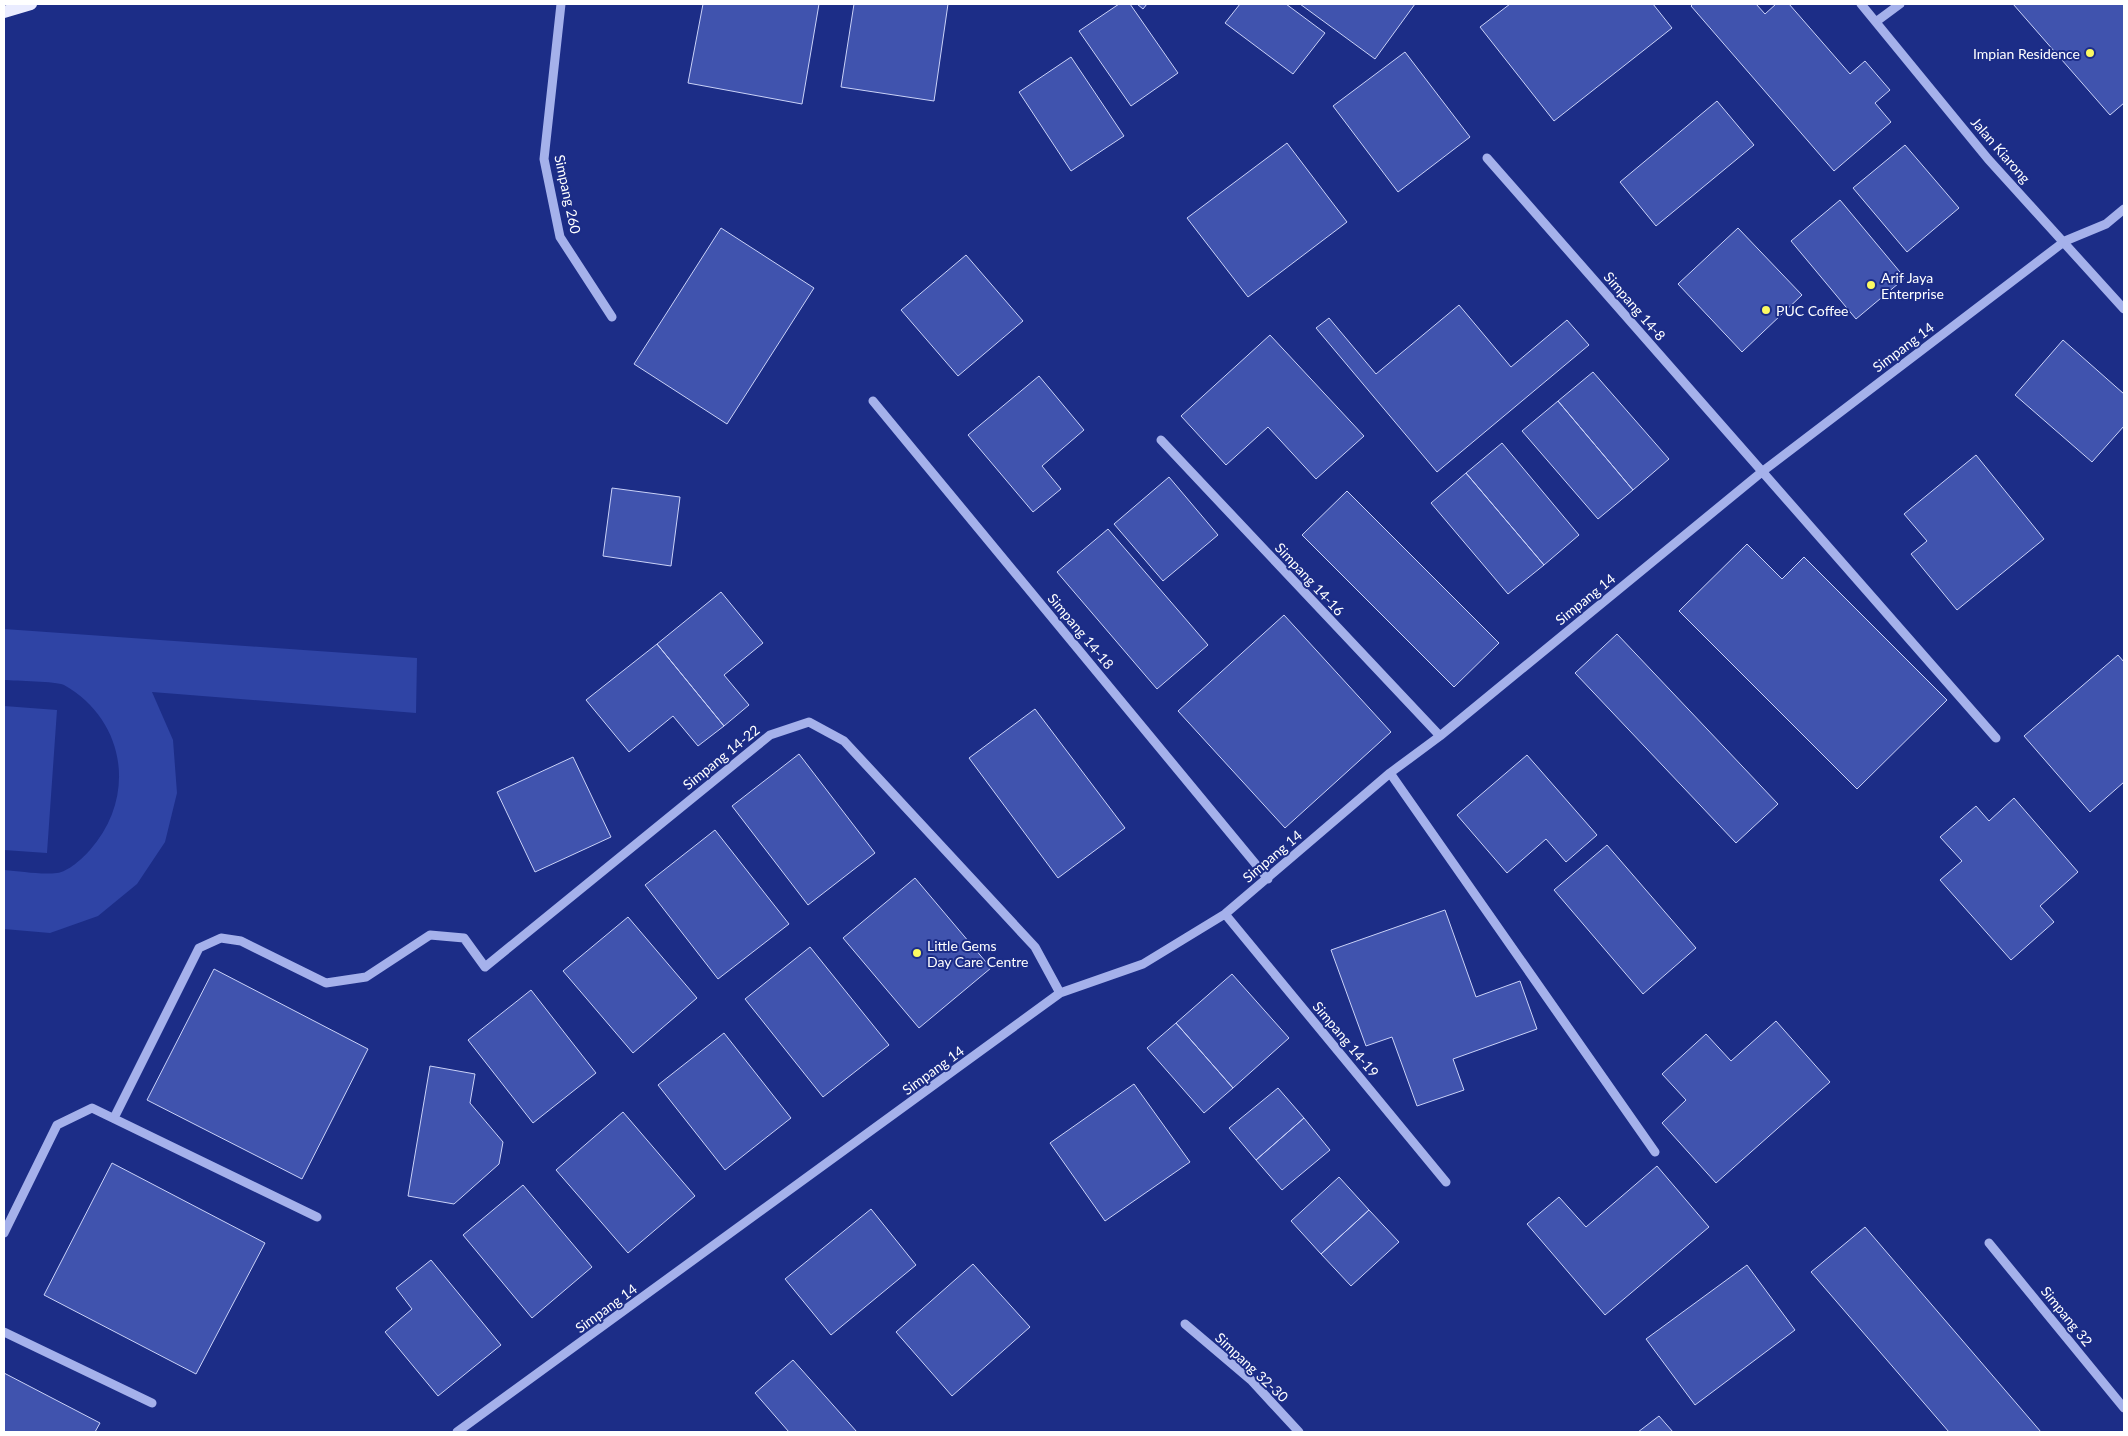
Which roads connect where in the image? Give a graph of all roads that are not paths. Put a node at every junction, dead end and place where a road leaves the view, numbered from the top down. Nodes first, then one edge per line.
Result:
1 (31, 4) edge
2 (561, 4) edge
3 (1861, 4) edge
4 (1900, 4) edge
5 (4, 12) edge
6 (1877, 21) junction
7 (1487, 158) dead end
8 (2124, 210) edge
9 (2065, 242) junction
10 (2124, 309) edge
11 (612, 317) dead end
12 (873, 401) dead end
13 (1161, 440) dead end
14 (1763, 471) junction
15 (1440, 736) junction
16 (1996, 738) dead end
17 (1390, 773) junction
18 (1268, 879) junction
19 (1224, 914) junction
20 (1060, 993) junction
21 (114, 1118) junction
22 (1655, 1152) dead end
23 (1446, 1182) dead end
24 (318, 1217) dead end
25 (4, 1233) edge
26 (1989, 1242) dead end
27 (1185, 1324) dead end
28 (4, 1332) edge
29 (152, 1403) dead end
30 (2124, 1408) edge
31 (457, 1432) edge
32 (1299, 1432) edge

1 - 5 main road
2 - 11 street, Simpang 260
3 - 6 street, Jalan Kiarong
4 - 6 street
6 - 9 street, Jalan Kiarong
7 - 14 street, Simpang 14-8
8 - 9 street, Simpang 14
9 - 10 street, Jalan Kiarong
9 - 14 street, Simpang 14
12 - 18 street, Simpang 14-18
13 - 15 street, Simpang 14-16
14 - 15 street, Simpang 14
14 - 16 street, Simpang 14-8
15 - 17 street, Simpang 14
17 - 18 street, Simpang 14
17 - 22 street
18 - 19 street, Simpang 14
19 - 20 street, Simpang 14
19 - 23 street, Simpang 14-19
20 - 21 street, Simpang 14-22
20 - 31 street, Simpang 14
21 - 24 street
21 - 25 street
26 - 30 street, Simpang 32
27 - 32 street, Simpang 32-30
28 - 29 street

